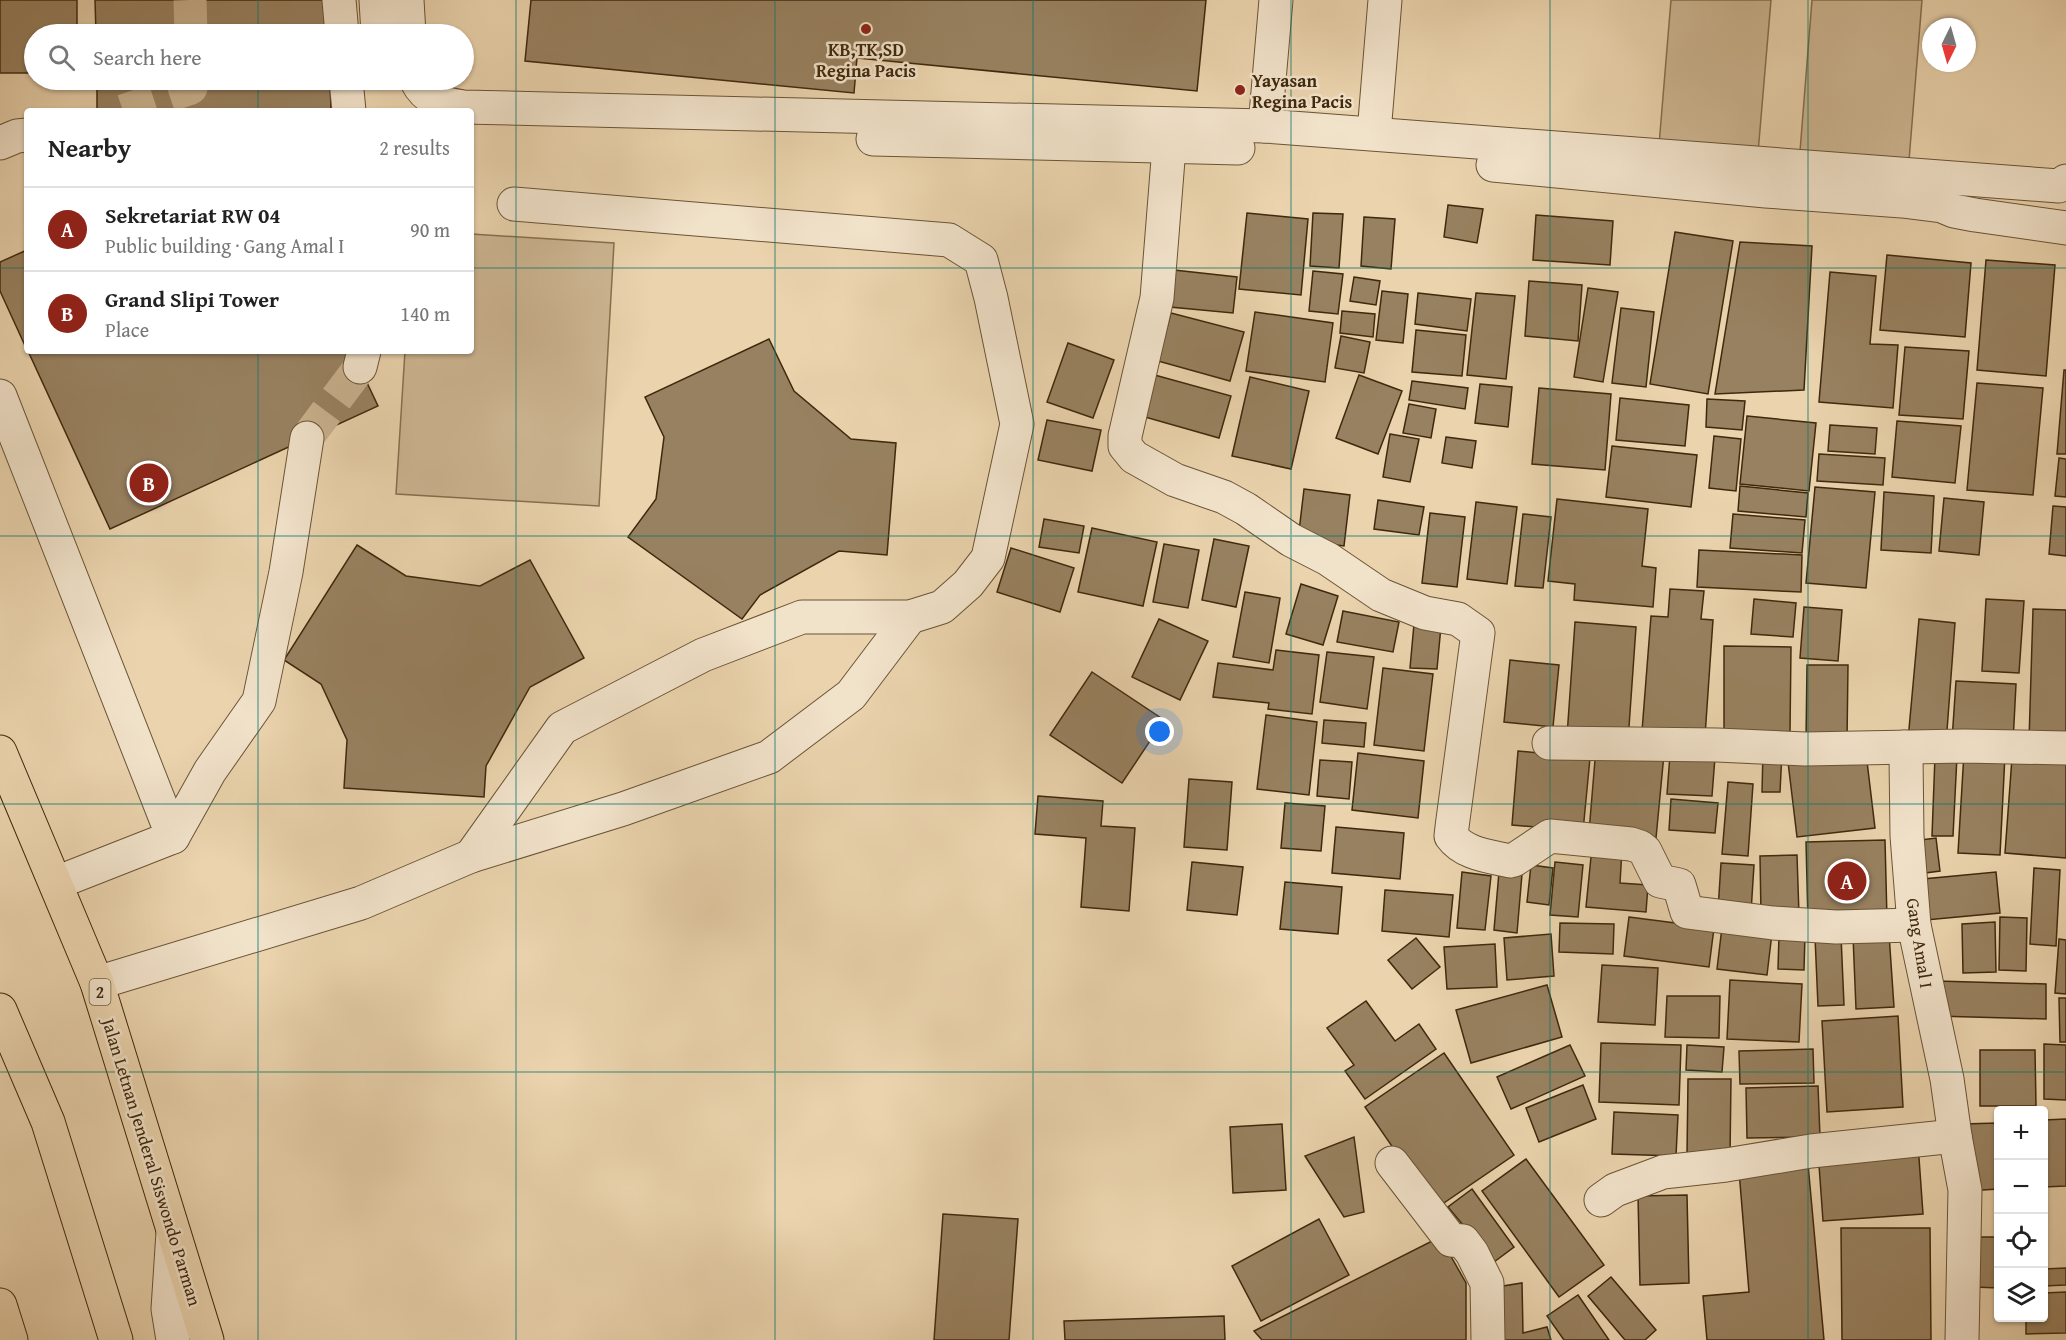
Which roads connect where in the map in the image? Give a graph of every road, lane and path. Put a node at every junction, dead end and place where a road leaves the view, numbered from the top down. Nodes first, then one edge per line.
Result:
1 (339, 0) edge
2 (376, 0) edge
3 (407, 0) edge
4 (1276, 0) edge
5 (1385, 0) edge
6 (341, 24) edge
7 (377, 24) edge
8 (408, 24) edge
9 (347, 90) edge
10 (401, 90) edge
11 (421, 90) edge
12 (349, 108) edge
13 (424, 108) edge
14 (474, 117) edge
15 (1265, 126) junction
16 (1374, 133) junction
17 (24, 135) edge
18 (0, 144) edge
19 (1169, 147) junction
20 (2066, 181) edge
21 (514, 204) dead end
22 (2066, 228) edge
23 (0, 396) edge
24 (307, 438) tunnel mouth
25 (910, 617) junction
26 (1550, 743) dead end
27 (1904, 747) junction
28 (2066, 748) edge
29 (1, 756) edge
30 (173, 837) junction
31 (471, 856) junction
32 (56, 884) junction
33 (1914, 925) junction
34 (97, 983) junction
35 (0, 1010) edge
36 (1955, 1136) junction
37 (1392, 1163) dead end
38 (1601, 1200) dead end
39 (173, 1232) junction
40 (0, 1305) edge
41 (11, 1340) edge
42 (116, 1340) edge
43 (172, 1340) edge
44 (207, 1340) edge
45 (1488, 1340) edge
46 (1962, 1340) edge

1 - 6 street
2 - 7 street
3 - 8 street
4 - 15 street
5 - 16 street
9 - 12 street
10 - 13 street
11 - 15 street
14 - 19 street
15 - 16 street
16 - 20 street
17 - 18 street
19 - 22 street
19 - 33 street
21 - 25 street
23 - 30 street
24 - 30 street
25 - 31 street
25 - 31 street
26 - 27 street
27 - 28 street
27 - 33 street, Gang Amal I
29 - 32 highway, Jalan Letnan Jenderal Siswondo Parman / 2
30 - 32 street
31 - 34 street
32 - 34 highway, Jalan Letnan Jenderal Siswondo Parman / 2
33 - 36 street, Gang Amal I
34 - 39 highway, Jalan Letnan Jenderal Siswondo Parman / 2
35 - 42 highway
36 - 38 street
36 - 46 street, Gang Amal I
37 - 45 street
39 - 43 street
39 - 44 highway, Jalan Letnan Jenderal Siswondo Parman / 2
40 - 41 highway

